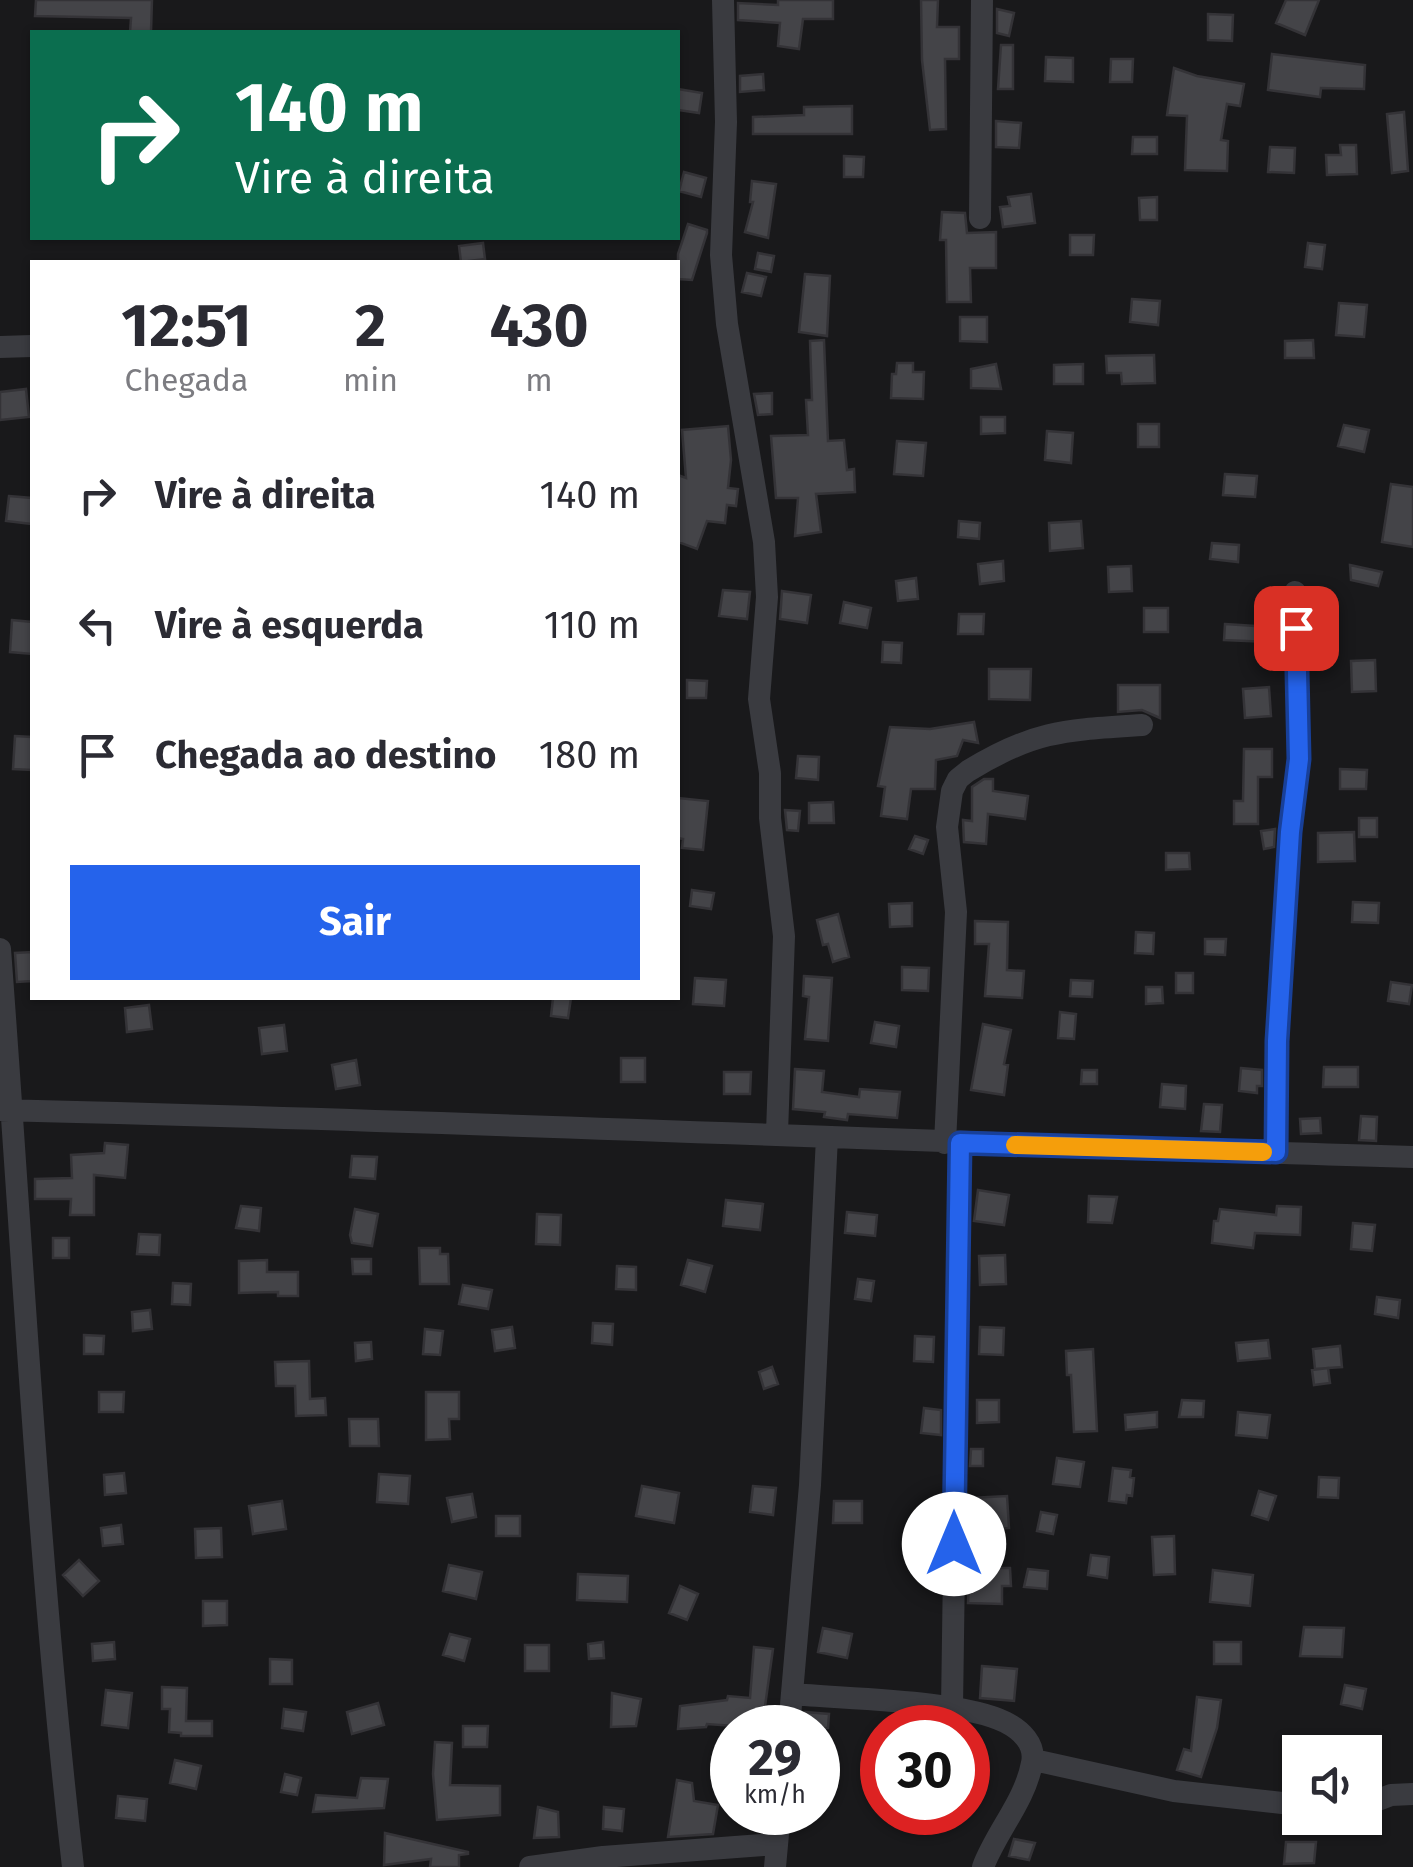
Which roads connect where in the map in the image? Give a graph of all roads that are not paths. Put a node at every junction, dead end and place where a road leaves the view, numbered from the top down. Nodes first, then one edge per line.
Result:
1 (723, 0) edge
2 (982, 0) edge
3 (980, 218) dead end
4 (30, 346) edge
5 (0, 347) edge
6 (1295, 592) dead end
7 (1142, 725) dead end
8 (0, 948) edge
9 (6, 1110) edge
10 (777, 1133) junction
11 (827, 1137) junction
12 (952, 1143) junction
13 (1276, 1152) junction
14 (1413, 1156) edge
15 (793, 1694) junction
16 (792, 1705) edge
17 (918, 1705) edge
18 (952, 1705) edge
19 (990, 1717) edge
20 (1034, 1760) junction
21 (1413, 1794) edge
22 (1382, 1798) edge
23 (1282, 1802) edge
24 (776, 1856) edge
25 (73, 1867) edge
26 (530, 1867) edge
27 (983, 1867) edge

1 - 10 street
2 - 3 street
4 - 5 street
6 - 13 street
7 - 12 street
8 - 9 street
9 - 10 street
9 - 25 street
10 - 11 street
11 - 12 street
11 - 15 street
12 - 13 street
12 - 18 street
13 - 14 street
15 - 16 street
15 - 17 street
19 - 20 street
20 - 23 street
20 - 27 street
21 - 22 street
24 - 26 street

